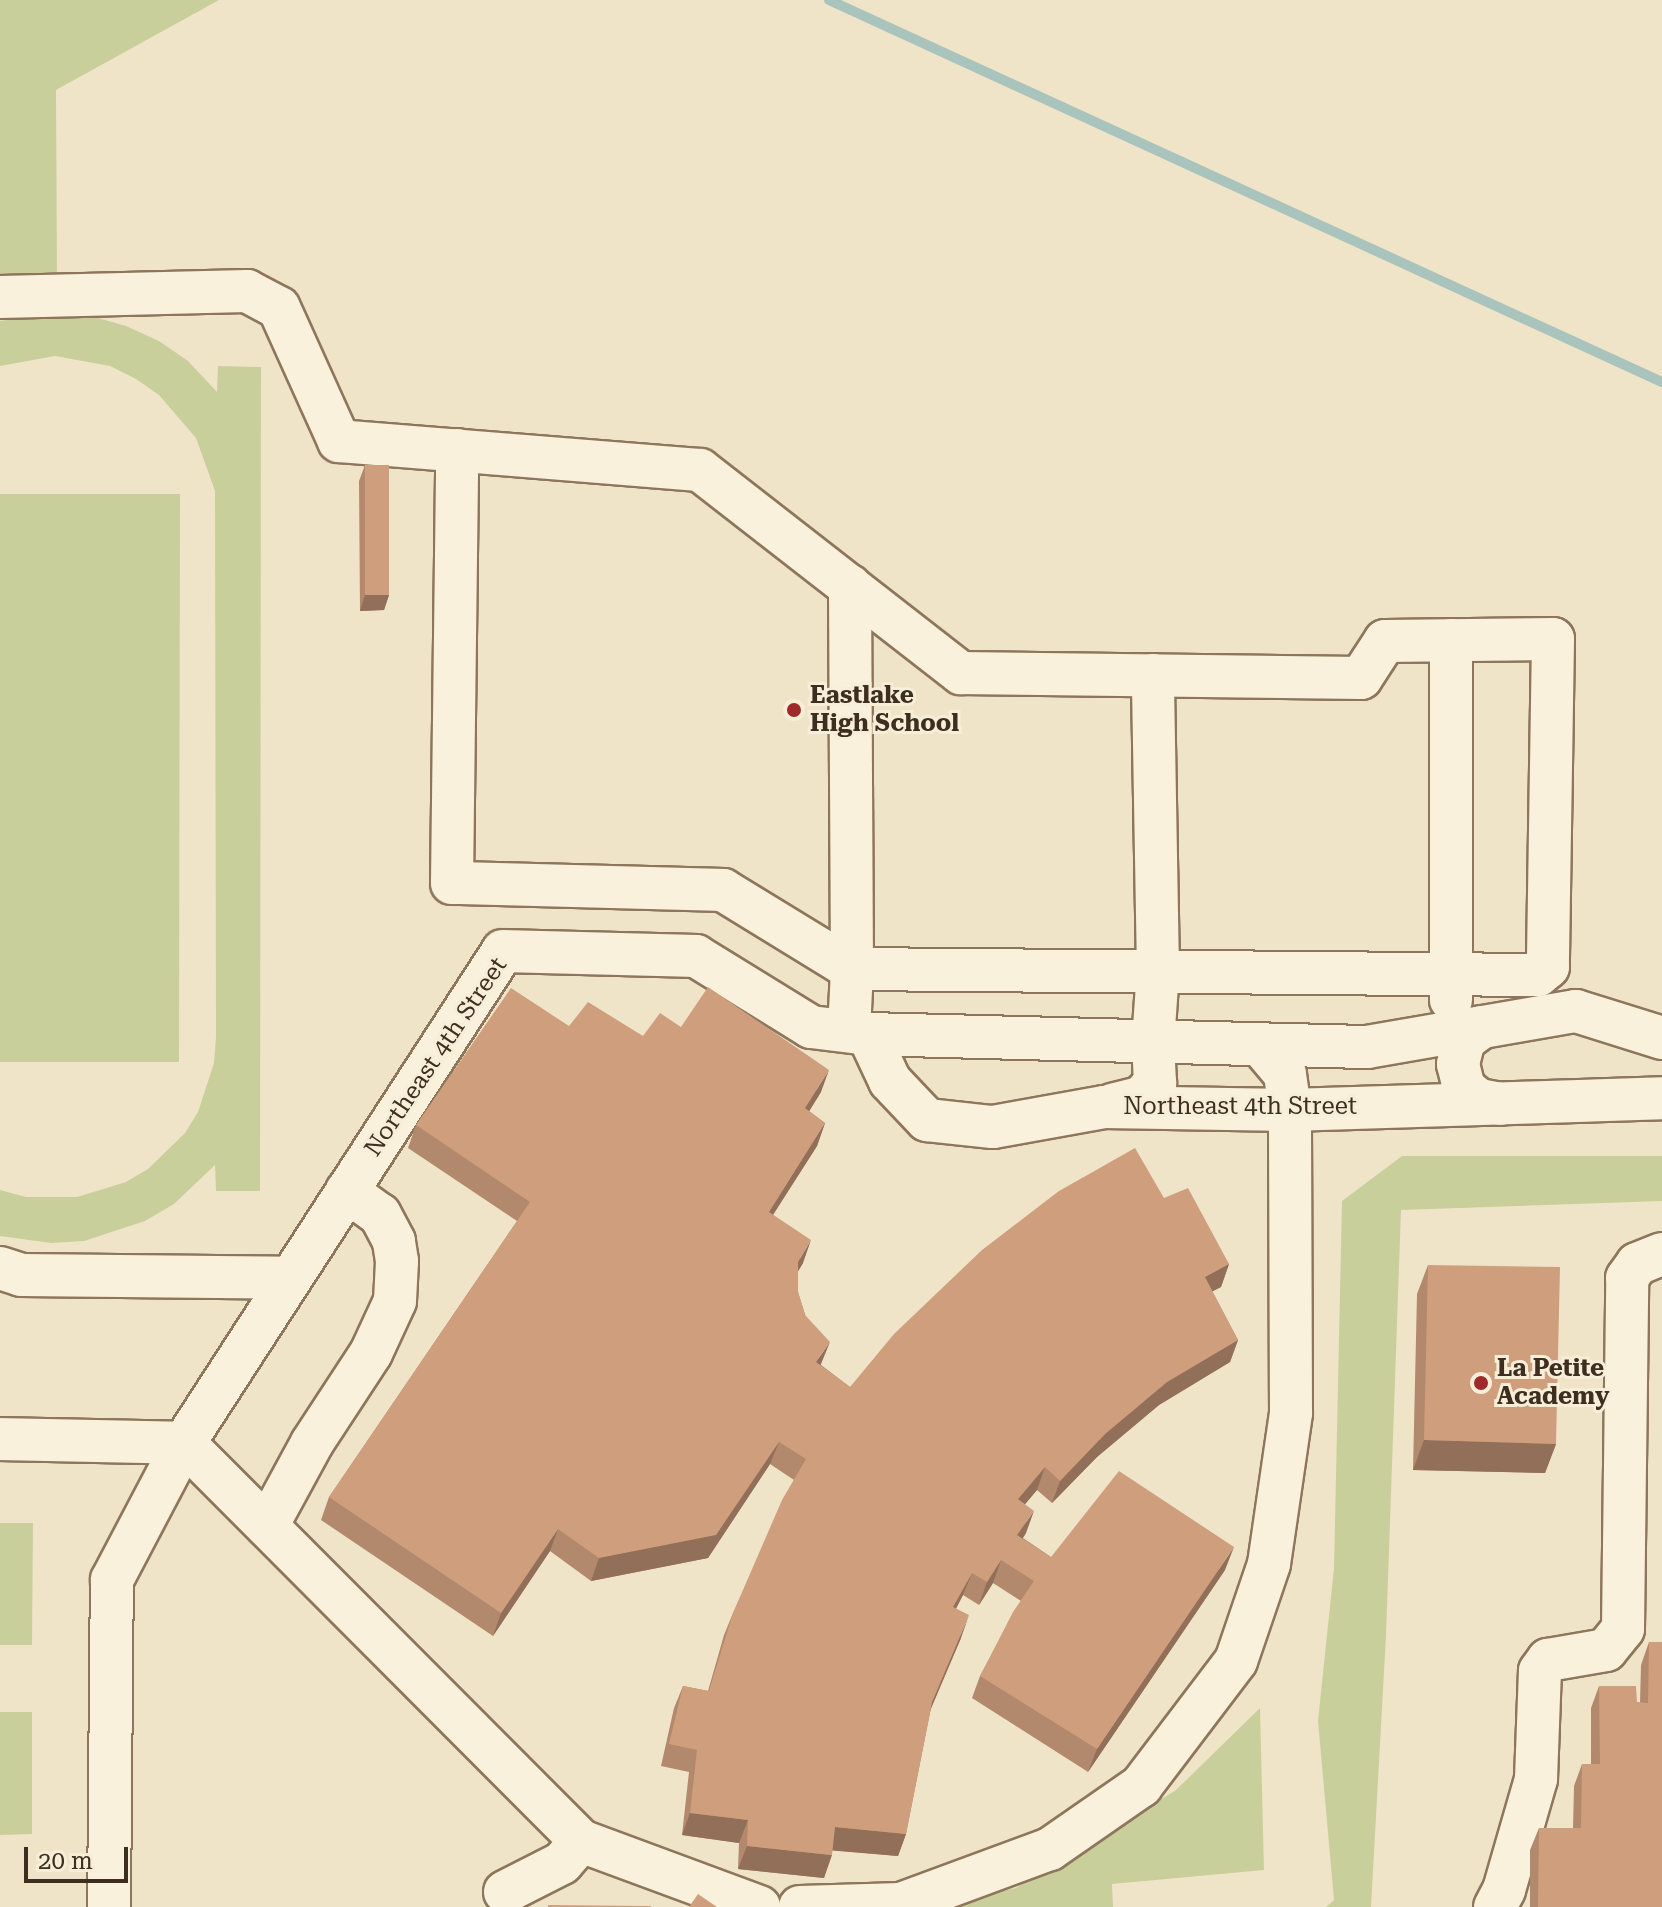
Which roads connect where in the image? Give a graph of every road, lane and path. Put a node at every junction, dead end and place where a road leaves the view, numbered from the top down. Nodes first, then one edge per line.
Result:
1 (0, 297) edge
2 (457, 450) junction
3 (850, 586) junction
4 (1451, 640) junction
5 (1153, 675) junction
6 (1548, 967) junction
7 (852, 969) junction
8 (1158, 971) junction
9 (1451, 974) junction
10 (1576, 1011) junction
11 (1467, 1030) junction
12 (858, 1033) junction
13 (1153, 1042) junction
14 (1261, 1045) junction
15 (1658, 1069) edge
16 (1501, 1104) junction
17 (1104, 1107) junction
18 (1290, 1110) junction
19 (347, 1191) junction
20 (1662, 1254) edge
21 (0, 1268) edge
22 (291, 1278) junction
23 (0, 1439) edge
24 (184, 1443) junction
25 (267, 1526) junction
26 (581, 1841) junction
27 (505, 1892) dead end
28 (109, 1907) edge
29 (759, 1907) edge
30 (800, 1907) edge
31 (1495, 1907) edge

1 - 2 street
2 - 3 street
2 - 7 street
3 - 5 street
3 - 7 street
4 - 5 street
4 - 6 street
4 - 9 street
5 - 8 street
6 - 9 street
6 - 10 street
7 - 8 street
7 - 12 street
8 - 9 street
8 - 13 street
9 - 11 street
10 - 11 street, Northeast 4th Street
10 - 15 street, Northeast 4th Street
11 - 14 street, Northeast 4th Street
11 - 16 street
12 - 13 street, Northeast 4th Street
12 - 17 street, Northeast 4th Street
12 - 19 street, Northeast 4th Street
13 - 14 street, Northeast 4th Street
13 - 17 street
14 - 18 street
15 - 16 street, Northeast 4th Street
16 - 18 street, Northeast 4th Street
17 - 18 street, Northeast 4th Street
18 - 30 street
19 - 22 street, Northeast 4th Street
19 - 25 street
20 - 31 street
21 - 22 street
22 - 24 street, Northeast 4th Street
23 - 24 street
24 - 25 street
24 - 28 street, Northeast 4th Street
25 - 26 street
26 - 27 street
26 - 29 street

